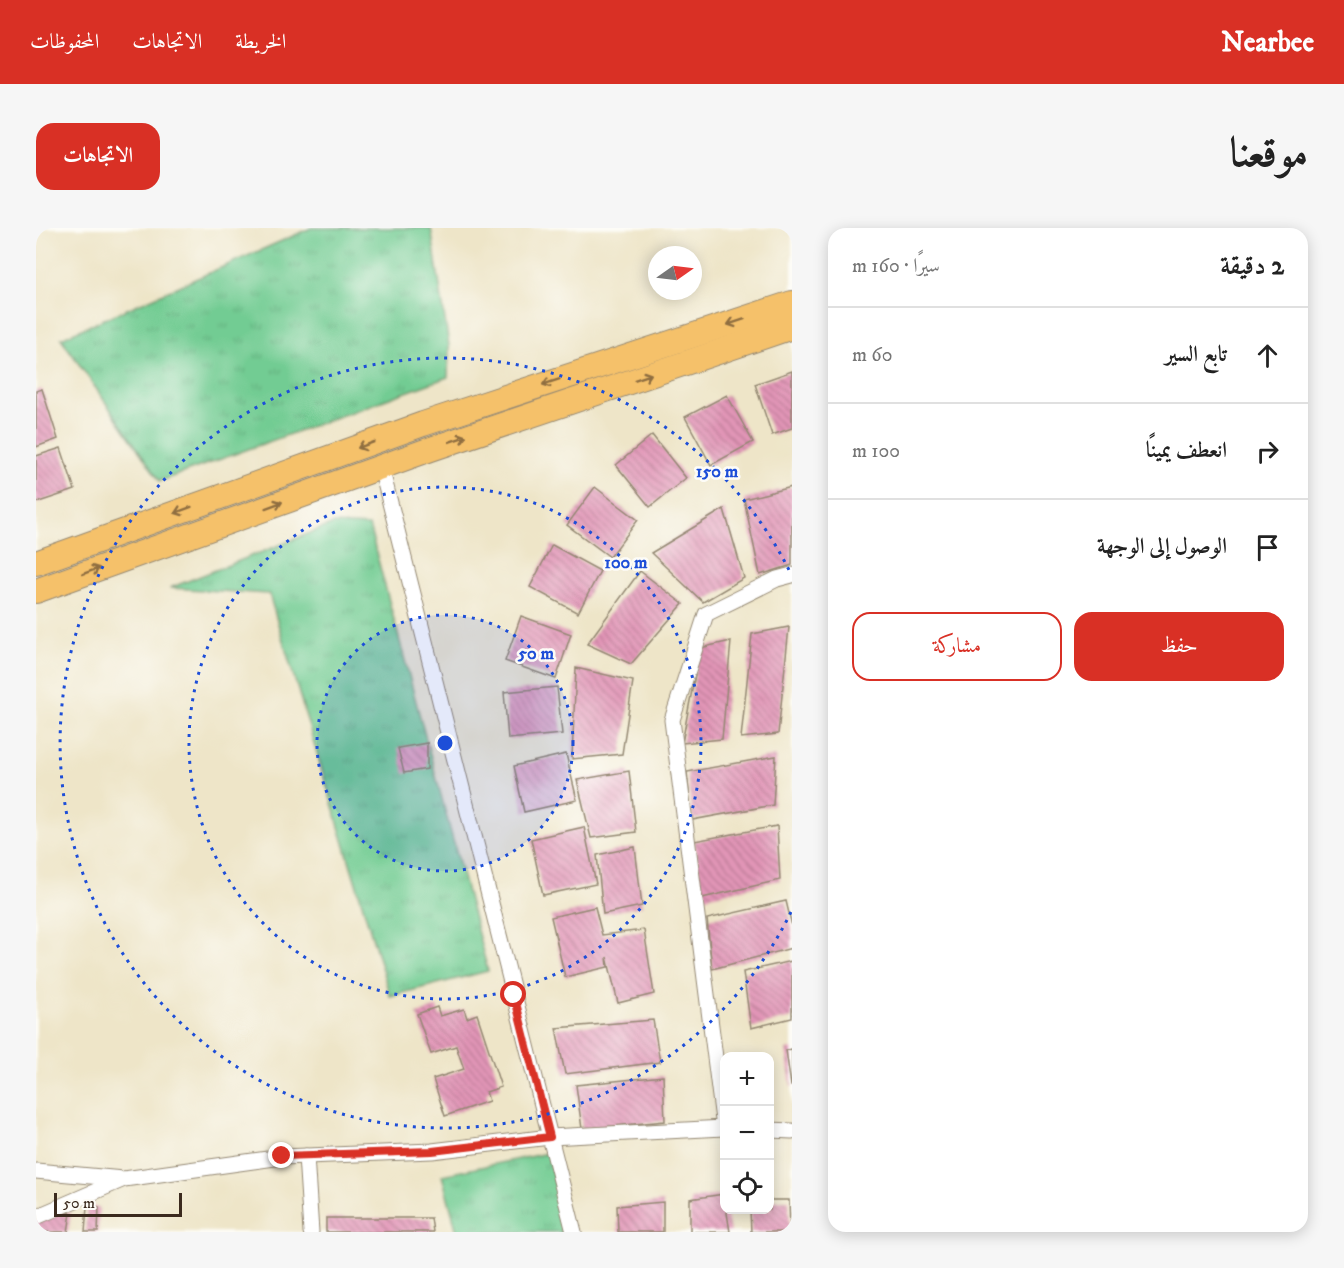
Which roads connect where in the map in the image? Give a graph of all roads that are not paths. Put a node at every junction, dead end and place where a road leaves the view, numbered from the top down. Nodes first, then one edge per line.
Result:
1 (792, 303) edge
2 (792, 327) edge
3 (381, 467) junction
4 (36, 563) edge
5 (792, 575) edge
6 (36, 591) edge
7 (774, 1130) edge
8 (792, 1131) edge
9 (550, 1137) junction
10 (306, 1156) junction
11 (36, 1171) edge
12 (124, 1179) junction
13 (36, 1217) edge
14 (311, 1232) edge
15 (574, 1232) edge

1 -> 4 main road
3 -> 2 main road
6 -> 3 main road
3 - 9 street
5 - 9 street
7 - 8 street
9 - 10 street
9 - 15 street
10 - 12 street
10 - 14 street
11 - 12 street
12 - 13 street

